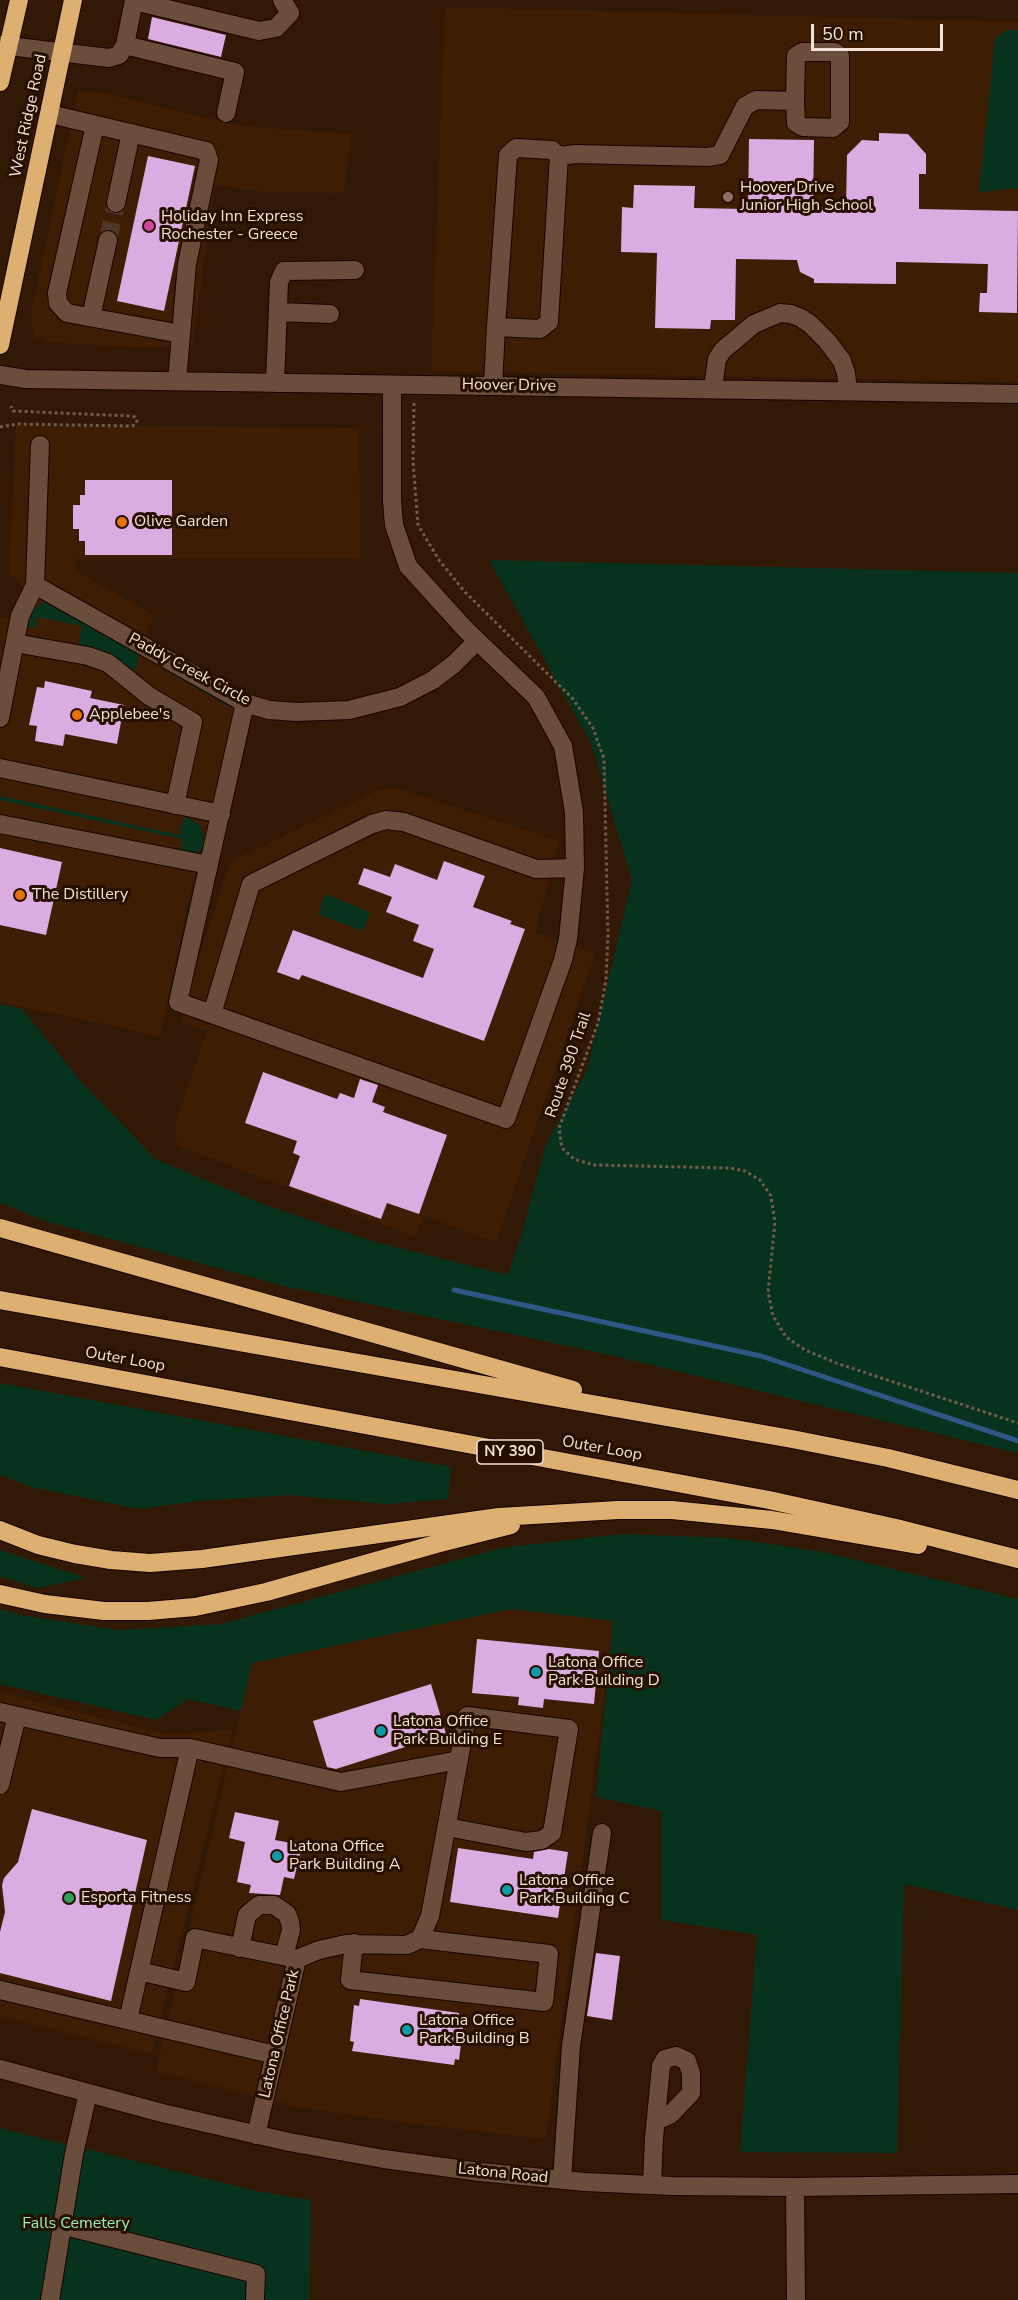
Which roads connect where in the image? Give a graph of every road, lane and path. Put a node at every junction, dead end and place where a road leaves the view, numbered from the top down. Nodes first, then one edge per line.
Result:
1 (19, 0) edge
2 (73, 0) edge
3 (282, 0) edge
4 (134, 1) edge
5 (4, 45) edge
6 (125, 45) junction
7 (63, 51) junction
8 (0, 82) edge
9 (795, 100) junction
10 (50, 114) junction
11 (226, 114) dead end
12 (95, 125) junction
13 (131, 133) junction
14 (559, 156) junction
15 (116, 203) tunnel mouth
16 (108, 240) tunnel mouth
17 (356, 270) dead end
18 (278, 312) junction
19 (330, 314) dead end
20 (91, 317) junction
21 (496, 327) junction
22 (181, 334) junction
23 (0, 345) edge
24 (0, 375) edge
25 (177, 381) junction
26 (275, 383) junction
27 (392, 385) junction
28 (493, 386) junction
29 (713, 388) junction
30 (848, 391) junction
31 (1018, 394) edge
32 (414, 403) dead end
33 (11, 406) dead end
34 (0, 428) edge
35 (39, 445) dead end
36 (35, 585) junction
37 (477, 641) junction
38 (15, 643) junction
39 (245, 702) junction
40 (0, 718) edge
41 (0, 768) edge
42 (175, 805) junction
43 (221, 814) junction
44 (0, 824) edge
45 (209, 866) junction
46 (575, 868) junction
47 (212, 1014) junction
48 (0, 1228) edge
49 (0, 1300) edge
50 (0, 1357) edge
51 (700, 1423) junction
52 (1018, 1423) edge
53 (1018, 1490) edge
54 (598, 1511) junction
55 (0, 1530) edge
56 (1018, 1561) edge
57 (0, 1594) edge
58 (9, 1714) edge
59 (190, 1748) junction
60 (459, 1760) junction
61 (0, 1785) edge
62 (447, 1827) junction
63 (602, 1833) dead end
64 (420, 1939) junction
65 (354, 1943) junction
66 (240, 1948) junction
67 (291, 1958) junction
68 (139, 1971) junction
69 (0, 1989) edge
70 (128, 2020) junction
71 (275, 2055) junction
72 (0, 2069) edge
73 (88, 2093) junction
74 (656, 2121) dead end
75 (256, 2135) junction
76 (562, 2180) junction
77 (1018, 2184) edge
78 (652, 2185) junction
79 (795, 2187) junction
80 (61, 2225) junction
81 (50, 2300) edge
82 (255, 2300) edge
83 (796, 2300) edge

1 - 5 highway
2 - 7 highway, West Ridge Road
3 - 4 street
4 - 6 street
5 - 7 street
5 - 8 highway
6 - 7 street
6 - 11 street
7 - 10 highway, West Ridge Road
9 - 9 street
9 - 14 street
10 - 12 street
10 - 23 highway, West Ridge Road
12 - 13 street
12 - 20 street
13 - 15 street
13 - 22 street
14 - 21 street
14 - 21 street
16 - 20 street
17 - 18 street
18 - 19 street
18 - 26 street
20 - 22 street
21 - 28 street
22 - 25 street
24 - 25 street, Hoover Drive
25 - 26 street, Hoover Drive
26 - 27 street, Hoover Drive
27 - 28 street, Hoover Drive
27 - 37 street
28 - 29 street, Hoover Drive
29 - 30 street, Hoover Drive
29 - 30 street
30 - 31 street, Hoover Drive
32 - 52 path, Route 390 Trail
33 - 34 path
35 - 36 street
36 - 38 street
36 - 39 street, Paddy Creek Circle
37 - 39 street, Paddy Creek Circle
37 - 46 street
38 - 40 street
38 - 42 street
39 - 43 street
41 - 42 street
42 - 43 street
43 - 45 street
44 - 45 street
45 - 47 street
46 - 47 street
46 - 47 street
48 - 51 highway
49 - 51 highway
50 - 56 highway, Outer Loop / NY 390
51 - 53 highway
54 - 55 highway
54 - 56 highway
54 - 57 highway
58 - 59 street
58 - 61 street
59 - 60 street
59 - 68 street
60 - 62 street
60 - 62 street
62 - 64 street
63 - 76 street
64 - 65 street, Latona Office Park
64 - 65 street, Latona Office Park
65 - 67 street, Latona Office Park
66 - 67 street
66 - 67 street
66 - 68 street
67 - 71 street, Latona Office Park
68 - 70 street
69 - 70 street
70 - 71 street
71 - 75 street, Latona Office Park
72 - 73 street, Latona Road
73 - 75 street, Latona Road
73 - 80 street
74 - 78 street
75 - 76 street, Latona Road
76 - 78 street, Latona Road
77 - 79 street, Latona Road
78 - 79 street, Latona Road
79 - 83 street
80 - 81 street
80 - 82 street

